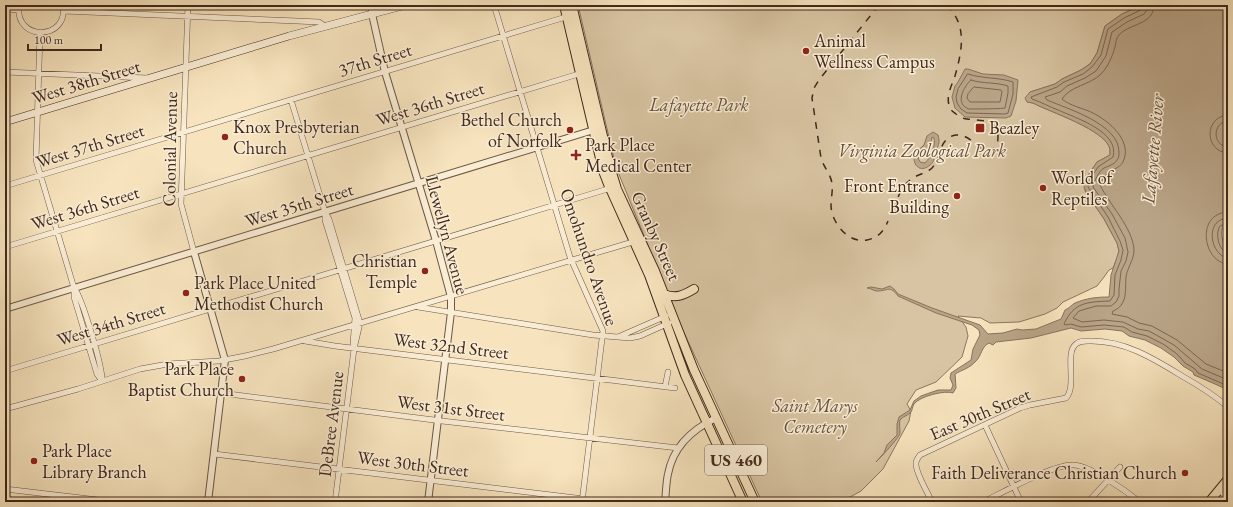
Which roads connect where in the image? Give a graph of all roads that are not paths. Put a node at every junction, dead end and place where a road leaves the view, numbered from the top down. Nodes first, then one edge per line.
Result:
1 (63, 5) edge
2 (188, 5) edge
3 (372, 5) edge
4 (406, 5) edge
5 (494, 5) edge
6 (564, 5) edge
7 (572, 5) edge
8 (19, 7) edge
9 (5, 9) edge
10 (64, 11) junction
11 (372, 14) junction
12 (570, 15) junction
13 (188, 16) junction
14 (325, 26) junction
15 (40, 33) junction
16 (503, 35) junction
17 (186, 67) junction
18 (5, 72) edge
19 (385, 72) junction
20 (584, 72) junction
21 (39, 73) junction
22 (152, 78) junction
23 (520, 92) junction
24 (291, 100) junction
25 (37, 113) junction
26 (5, 122) edge
27 (401, 127) junction
28 (597, 129) junction
29 (184, 132) junction
30 (538, 148) junction
31 (308, 156) junction
32 (40, 176) junction
33 (418, 184) junction
34 (5, 186) edge
35 (613, 187) junction
36 (181, 194) junction
37 (555, 205) junction
38 (325, 212) junction
39 (57, 232) junction
40 (436, 241) junction
41 (637, 241) junction
42 (5, 247) edge
43 (194, 252) junction
44 (572, 261) junction
45 (342, 269) junction
46 (74, 288) junction
47 (694, 289) dead end
48 (664, 294) junction
49 (451, 297) junction
50 (415, 307) junction
51 (5, 309) edge
52 (211, 309) junction
53 (451, 312) junction
54 (673, 317) junction
55 (665, 321) junction
56 (357, 324) junction
57 (603, 336) junction
58 (617, 337) junction
59 (302, 340) junction
60 (92, 345) junction
61 (354, 349) junction
62 (224, 360) junction
63 (445, 360) junction
64 (5, 371) edge
65 (668, 372) dead end
66 (597, 378) junction
67 (102, 381) junction
68 (665, 387) junction
69 (675, 388) dead end
70 (221, 393) junction
71 (1228, 407) edge
72 (5, 409) edge
73 (347, 409) junction
74 (716, 418) junction
75 (438, 420) junction
76 (706, 423) junction
77 (985, 425) junction
78 (590, 438) junction
79 (678, 448) junction
80 (214, 454) junction
81 (1120, 467) dead end
82 (340, 469) junction
83 (1228, 479) edge
84 (431, 480) junction
85 (1107, 480) junction
86 (1014, 487) junction
87 (5, 489) edge
88 (1219, 489) junction
89 (1228, 499) edge
90 (582, 500) edge
91 (94, 501) edge
92 (115, 502) edge
93 (208, 502) edge
94 (336, 502) edge
95 (428, 502) edge
96 (610, 502) edge
97 (665, 502) edge
98 (743, 502) edge
99 (755, 502) edge
100 (932, 502) edge
101 (983, 502) edge
102 (1021, 502) edge
103 (1088, 502) edge
104 (1140, 502) edge
105 (1209, 502) edge

1 - 10 street
2 - 13 street, Colonial Avenue
3 - 11 street, Llewellyn Avenue
4 - 11 main road, West 38th Street
5 - 16 street, Omohundro Avenue
6 - 12 main road, Granby Street / US 460
7 - 12 main road, Granby Street / US 460
8 - 9 street
8 - 15 street
10 - 13 street
10 - 15 street
11 - 14 main road, West 38th Street
11 - 19 street, Llewellyn Avenue
12 - 16 street, 37th Street
12 - 20 main road, Granby Street / US 460
13 - 14 street
13 - 17 street, Colonial Avenue
14 - 17 main road, West 38th Street
15 - 21 street
16 - 19 street, 37th Street
16 - 23 street, Omohundro Avenue
17 - 22 main road, West 38th Street
17 - 29 street, Colonial Avenue
18 - 21 street
19 - 24 street, 37th Street
19 - 27 street, Llewellyn Avenue
20 - 23 street, West 36th Street
20 - 28 main road, Granby Street / US 460
21 - 22 street
21 - 25 street
22 - 25 main road, West 38th Street
23 - 27 street, West 36th Street
23 - 30 street, Omohundro Avenue
24 - 29 street, 37th Street
24 - 31 street, DeBree Avenue
25 - 26 main road, West 38th Street
25 - 32 street
27 - 31 street, West 36th Street
27 - 33 street, Llewellyn Avenue
28 - 30 street, West 35th Street
28 - 35 main road, Granby Street / US 460
29 - 32 street, West 37th Street
29 - 36 street, Colonial Avenue
30 - 33 street, West 35th Street
30 - 37 street, Omohundro Avenue
31 - 36 street, West 36th Street
31 - 38 street, DeBree Avenue
32 - 34 street, West 37th Street
32 - 39 street
33 - 38 street, West 35th Street
33 - 40 street, Llewellyn Avenue
35 - 37 street, West 34th Street
35 - 41 main road, Granby Street / US 460
36 - 39 street, West 36th Street
36 - 43 street, Colonial Avenue
37 - 40 street, West 34th Street
37 - 44 street, Omohundro Avenue
38 - 43 street, West 35th Street
38 - 45 street, DeBree Avenue
39 - 42 street, West 36th Street
39 - 46 street
40 - 45 street, West 34th Street
40 - 49 street, Llewellyn Avenue
41 - 44 street
41 - 48 main road, Granby Street / US 460
41 - 55 main road, Granby Street / US 460
43 - 46 street, West 35th Street
43 - 52 street, Colonial Avenue
44 - 49 street
44 - 57 street, Omohundro Avenue
45 - 52 street, West 34th Street
45 - 56 street, DeBree Avenue
46 - 51 street, West 35th Street
46 - 60 street
47 - 48 main road
48 - 54 main road, Granby Street / US 460
49 - 50 street
49 - 53 street, Llewellyn Avenue
50 - 53 street
50 - 56 street
52 - 60 street, West 34th Street
52 - 62 street, Colonial Avenue
53 - 57 street
53 - 63 street, Llewellyn Avenue
54 - 55 street
54 - 55 street
54 - 74 main road, Granby Street / US 460
55 - 58 street
55 - 58 street
55 - 76 main road, Granby Street / US 460
56 - 59 street
56 - 61 street, DeBree Avenue
57 - 58 street
57 - 66 street, Omohundro Avenue
59 - 61 street, West 32nd Street
59 - 62 street
60 - 64 street, West 34th Street
60 - 67 street
61 - 63 street, West 32nd Street
61 - 73 street, DeBree Avenue
62 - 67 street
62 - 70 street, Colonial Avenue
63 - 66 street, West 32nd Street
63 - 75 street, Llewellyn Avenue
65 - 68 street
66 - 68 street, West 32nd Street
66 - 78 street, Omohundro Avenue
67 - 72 street
68 - 69 street, West 32nd Street
70 - 73 street, West 31st Street
70 - 80 street, Colonial Avenue
71 - 77 street, East 30th Street
73 - 75 street, West 31st Street
73 - 82 street, DeBree Avenue
74 - 76 street
74 - 99 main road, US 460
75 - 78 street, West 31st Street
75 - 84 street, Llewellyn Avenue
76 - 79 street
76 - 98 main road, US 460
77 - 86 street
77 - 100 street, East 30th Street
78 - 79 street, West 31st Street
78 - 90 street, Omohundro Avenue
79 - 97 street
80 - 82 street, West 30th Street
80 - 93 street, Colonial Avenue
81 - 85 street
82 - 84 street, West 30th Street
82 - 94 street, DeBree Avenue
83 - 88 main road
84 - 90 street, West 30th Street
84 - 95 street, Llewellyn Avenue
85 - 86 street
85 - 103 street
85 - 104 street
86 - 101 street
86 - 102 street
87 - 91 street
88 - 89 street
88 - 105 main road
90 - 96 street, West 30th Street
91 - 92 street

